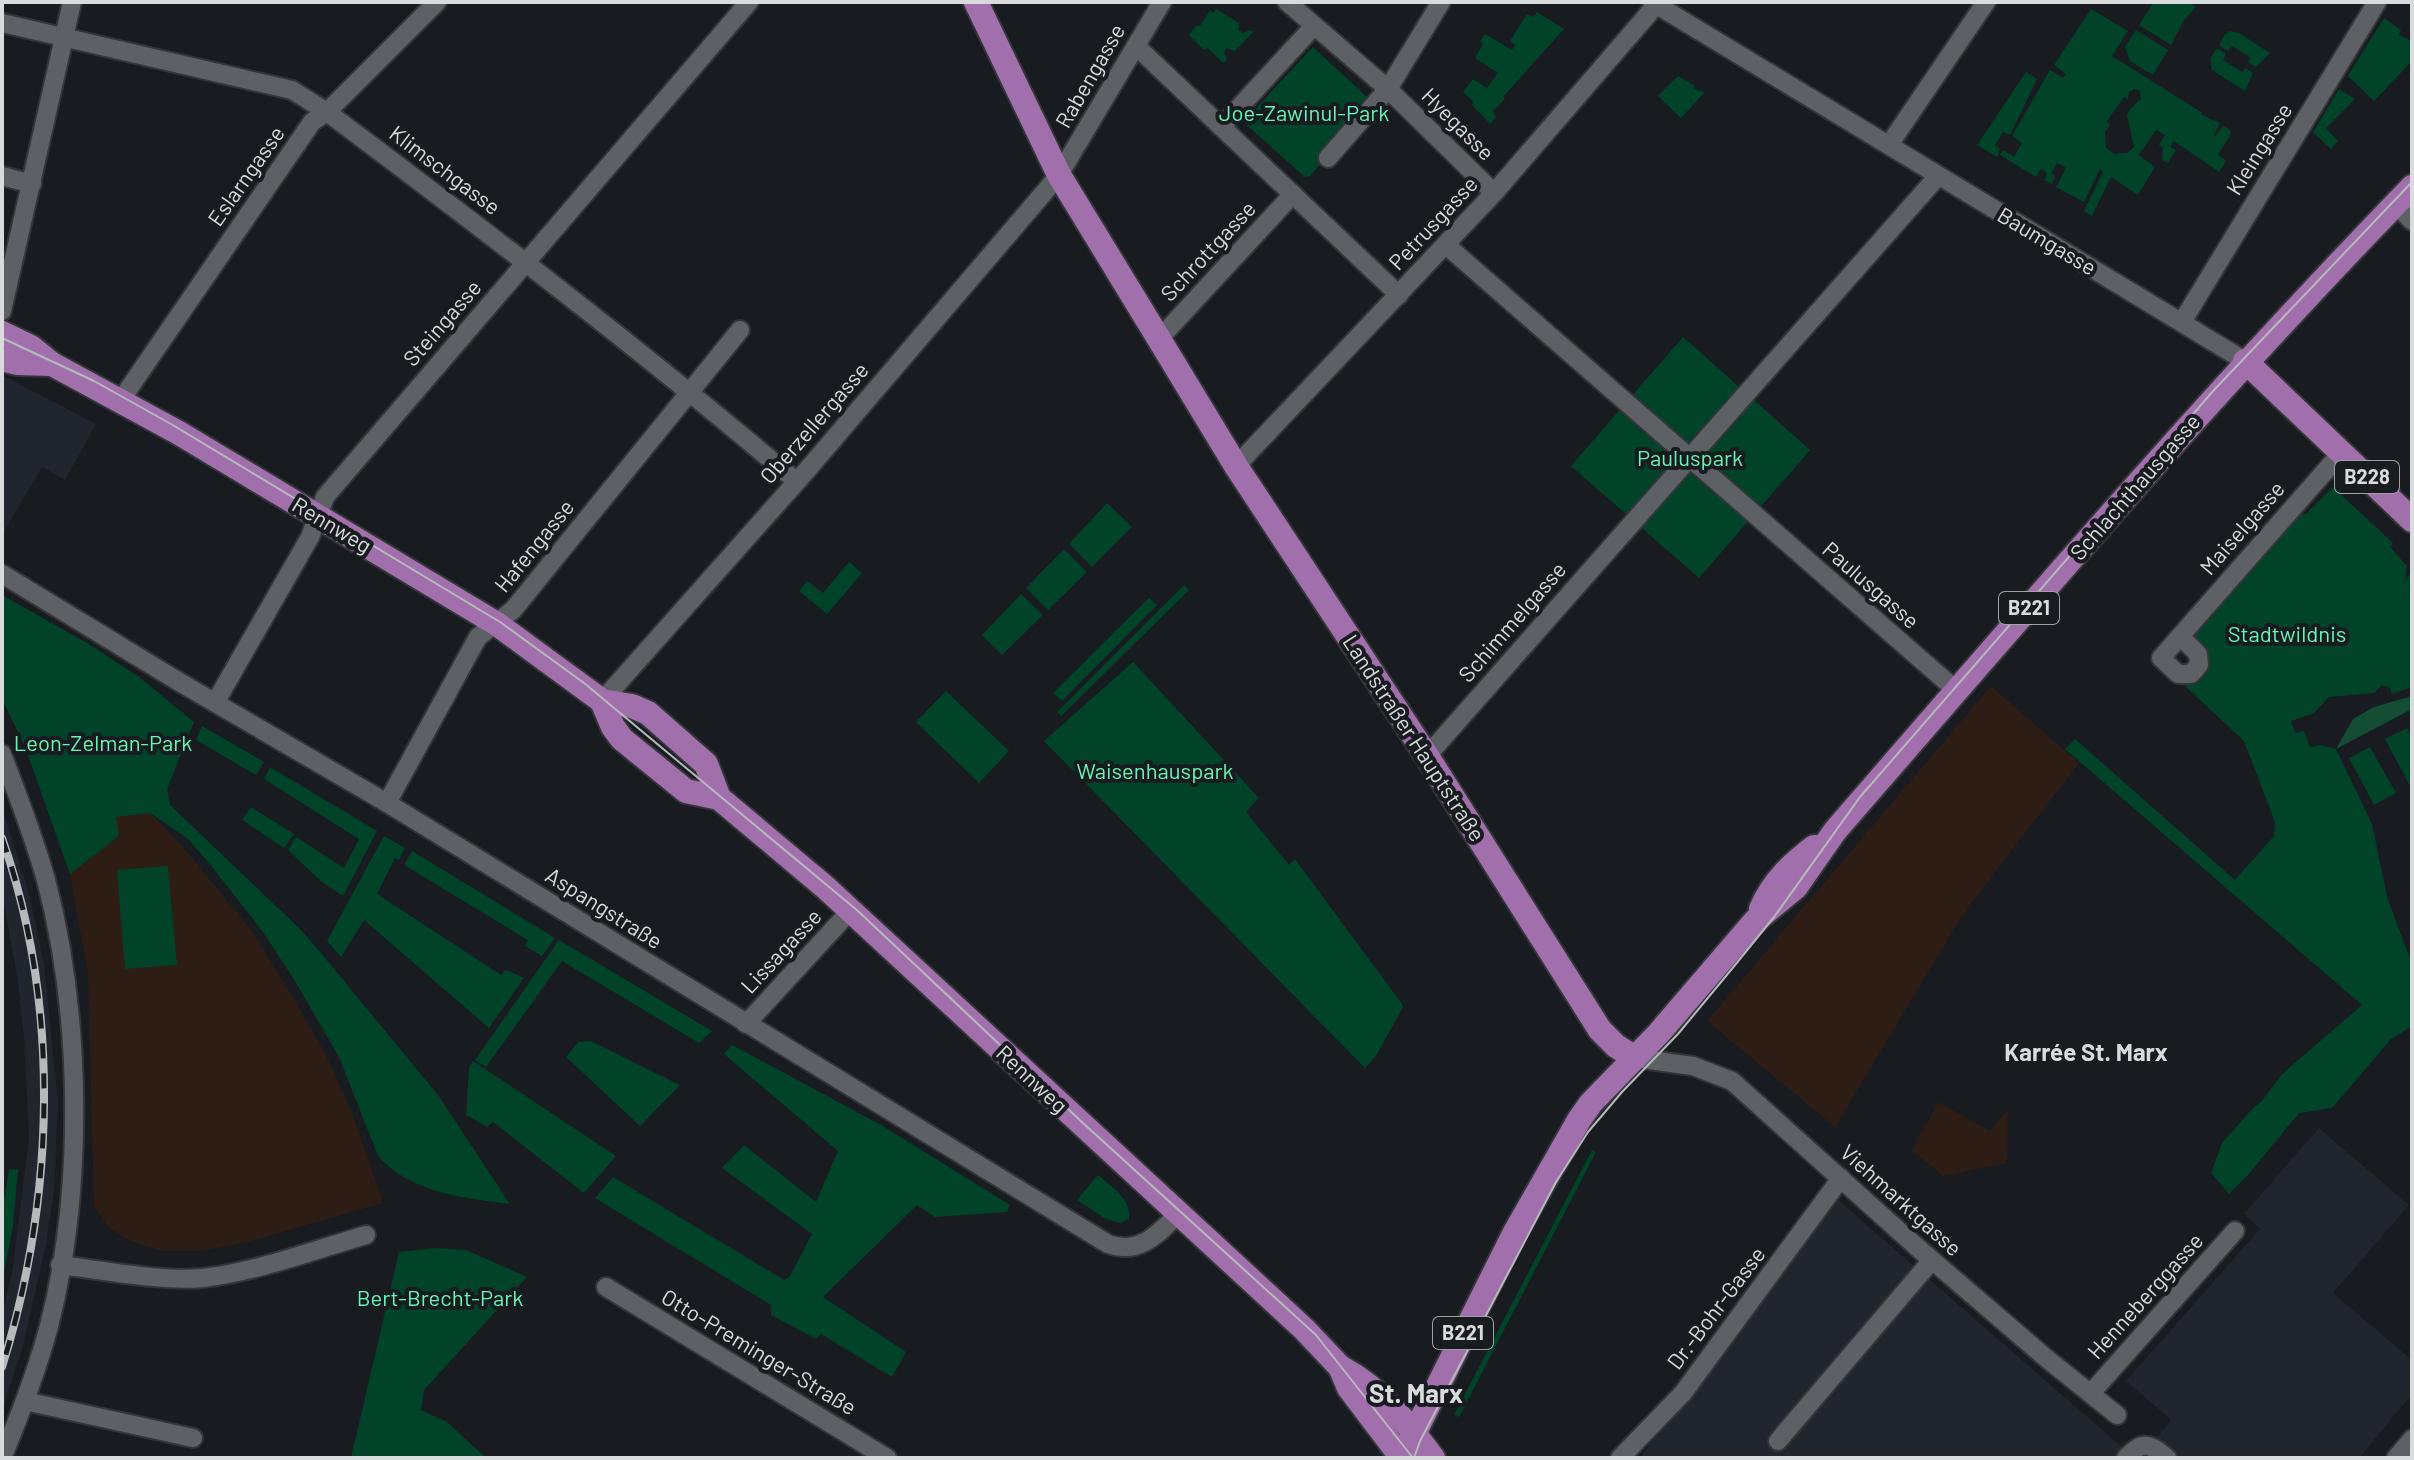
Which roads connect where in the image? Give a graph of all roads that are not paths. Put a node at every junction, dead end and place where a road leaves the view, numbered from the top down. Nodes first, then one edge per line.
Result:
1 (72, 2) edge
2 (437, 2) edge
3 (749, 2) edge
4 (976, 2) edge
5 (1162, 2) edge
6 (1287, 2) edge
7 (1441, 2) edge
8 (1986, 2) edge
9 (2377, 2) edge
10 (1654, 3) edge
11 (2, 23) edge
12 (1314, 26) junction
13 (64, 39) junction
14 (1136, 46) junction
15 (1388, 89) junction
16 (327, 112) junction
17 (1221, 127) junction
18 (1889, 145) junction
19 (1328, 158) dead end
20 (1059, 175) junction
21 (2, 176) edge
22 (1938, 176) junction
23 (32, 184) junction
24 (1494, 193) junction
25 (1293, 194) junction
26 (2406, 204) edge
27 (1446, 245) junction
28 (526, 262) junction
29 (1399, 295) junction
30 (2, 311) edge
31 (2182, 322) junction
32 (740, 330) dead end
33 (2, 333) edge
34 (1159, 339) junction
35 (2, 359) edge
36 (2245, 361) junction
37 (52, 364) junction
38 (690, 391) junction
39 (121, 400) junction
40 (2342, 452) junction
41 (1689, 458) junction
42 (1236, 466) junction
43 (796, 481) junction
44 (316, 515) junction
45 (2412, 520) edge
46 (2, 574) edge
47 (497, 624) junction
48 (2180, 636) dead end
49 (1957, 691) junction
50 (602, 701) junction
51 (215, 703) junction
52 (2, 754) edge
53 (1427, 756) junction
54 (719, 798) junction
55 (387, 803) junction
56 (851, 910) junction
57 (746, 1024) junction
58 (1635, 1058) junction
59 (1841, 1178) junction
60 (1178, 1214) junction
61 (2235, 1231) dead end
62 (366, 1235) dead end
63 (1932, 1260) junction
64 (60, 1265) junction
65 (606, 1287) dead end
66 (1340, 1367) junction
67 (2091, 1393) junction
68 (25, 1401) junction
69 (2117, 1415) dead end
70 (1414, 1433) junction
71 (193, 1438) dead end
72 (2412, 1439) edge
73 (1778, 1441) dead end
74 (2, 1458) edge
75 (887, 1458) edge
76 (1402, 1458) edge
77 (1433, 1458) edge
78 (1620, 1458) edge
79 (2126, 1458) edge
80 (2167, 1458) edge
81 (2396, 1458) edge

1 - 13 street
2 - 16 street, Eslarngasse
3 - 28 street, Steingasse
4 - 20 main road, Landstraßer Hauptstraße
5 - 14 street, Rabengasse
6 - 12 street
7 - 15 street
8 - 18 street
9 - 31 street, Kleingasse
10 - 18 street, Baumgasse
10 - 24 street, Petrusgasse
11 - 13 street, Klimschgasse
12 - 15 street, Hyegasse
12 - 17 street
13 - 16 street, Klimschgasse
13 - 23 street
14 - 17 street
14 - 20 street, Rabengasse
15 - 19 street
15 - 24 street, Hyegasse
16 - 28 street, Klimschgasse
16 - 39 street, Eslarngasse
17 - 25 street
18 - 22 street, Baumgasse
20 - 34 main road, Landstraßer Hauptstraße
20 - 43 street, Oberzellergasse
21 - 23 street
22 - 31 street, Baumgasse
22 - 41 street, Schimmelgasse
23 - 30 street
24 - 27 street, Petrusgasse
25 - 29 street
25 - 34 street, Schrottgasse
26 - 36 main road, Schlachthausgasse / B221
27 - 29 street, Petrusgasse
27 - 41 street, Paulusgasse
28 - 38 street, Klimschgasse
28 - 44 street, Steingasse
29 - 42 street, Petrusgasse
31 - 36 street, Baumgasse
32 - 38 street, Hafengasse
33 - 37 main road, Rennweg
34 - 42 main road, Landstraßer Hauptstraße
35 - 37 main road, Rennweg
36 - 40 main road, Baumgasse / B228
36 - 49 main road, Schlachthausgasse / B221
37 - 39 main road, Rennweg
38 - 43 street, Klimschgasse
38 - 47 street, Hafengasse
39 - 44 main road, Rennweg
40 - 45 main road, Baumgasse / B228
40 - 48 street, Maiselgasse
41 - 49 street, Paulusgasse
41 - 53 street, Schimmelgasse
42 - 53 main road, Landstraßer Hauptstraße
43 - 50 street, Oberzellergasse
44 - 47 main road, Rennweg
44 - 51 street, Steingasse
46 - 51 street, Aspangstraße
47 - 50 main road, Rennweg
47 - 55 street, Hafengasse
49 - 58 main road, Schlachthausgasse / B221
50 - 54 main road, Rennweg
50 - 54 main road, Rennweg
51 - 55 street, Aspangstraße
52 - 64 street
53 - 58 main road, Landstraßer Hauptstraße
54 - 56 main road, Rennweg
55 - 57 street, Aspangstraße
56 - 57 street, Lissagasse
56 - 60 main road, Rennweg
57 - 60 street, Aspangstraße
58 - 59 street, Viehmarktgasse
58 - 70 main road, B221
59 - 63 street, Viehmarktgasse
59 - 78 street, Dr.-Bohr-Gasse
60 - 66 main road, Rennweg
61 - 67 street, Henneberggasse
62 - 64 street
63 - 67 street, Viehmarktgasse
63 - 73 street
64 - 68 street
65 - 75 street, Otto-Preminger-Straße
66 - 70 main road, Rennweg
66 - 76 main road, Rennweg
67 - 69 street, Viehmarktgasse
68 - 71 street
68 - 74 street
70 - 76 main road, B221
70 - 77 main road, Rennweg
72 - 81 street
79 - 80 street

